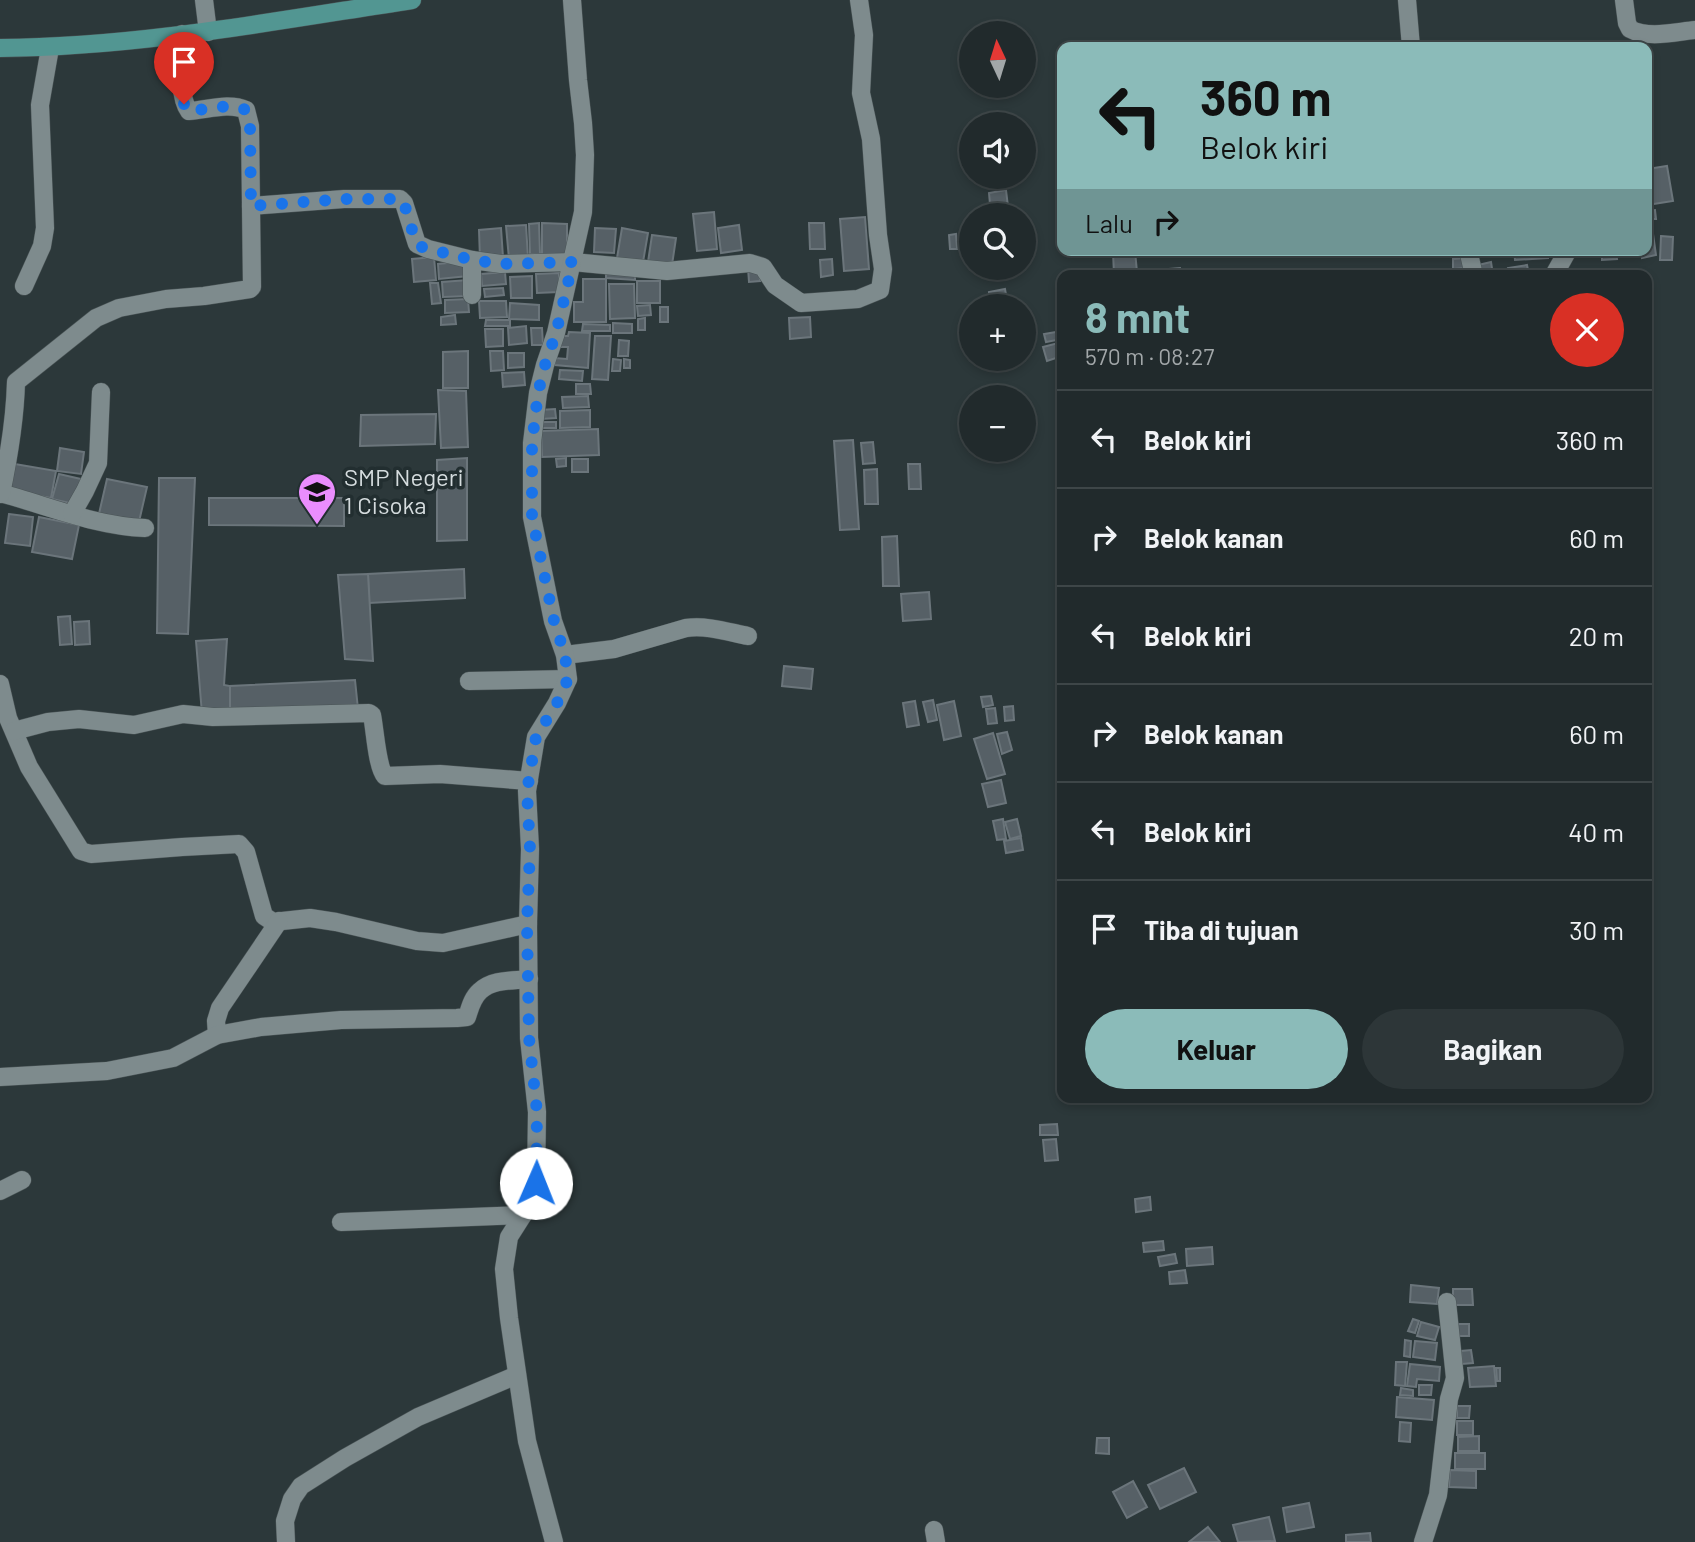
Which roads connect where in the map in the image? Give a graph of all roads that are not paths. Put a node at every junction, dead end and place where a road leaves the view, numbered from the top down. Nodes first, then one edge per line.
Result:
1 (204, 0) edge
2 (412, 0) edge
3 (572, 0) edge
4 (859, 0) edge
5 (1407, 0) edge
6 (1624, 0) edge
7 (1695, 30) edge
8 (208, 32) junction
9 (182, 34) junction
10 (1411, 42) edge
11 (0, 48) edge
12 (50, 48) junction
13 (251, 206) junction
14 (472, 260) junction
15 (573, 262) junction
16 (24, 286) dead end
17 (472, 295) dead end
18 (101, 392) dead end
19 (0, 494) edge
20 (72, 514) junction
21 (145, 528) dead end
22 (748, 636) dead end
23 (565, 655) junction
24 (568, 679) junction
25 (469, 681) dead end
26 (0, 684) edge
27 (14, 731) junction
28 (529, 781) junction
29 (279, 921) junction
30 (527, 924) junction
31 (529, 979) junction
32 (217, 1035) junction
33 (0, 1077) edge
34 (22, 1180) dead end
35 (0, 1191) edge
36 (523, 1215) junction
37 (341, 1223) dead end
38 (1447, 1303) dead end
39 (517, 1375) junction
40 (286, 1542) edge
41 (554, 1542) edge
42 (1423, 1542) edge

1 - 8 street
2 - 8 main road
3 - 15 street
4 - 15 street
5 - 10 street
6 - 7 street
8 - 9 main road
9 - 12 main road
9 - 13 street
11 - 12 main road
12 - 16 street
13 - 14 street
13 - 19 street
14 - 15 street
14 - 17 street
15 - 23 street
18 - 20 street
19 - 20 street
20 - 21 street
22 - 23 street
23 - 24 street
24 - 25 street
24 - 28 street
26 - 27 street
27 - 28 street
27 - 29 street
28 - 30 street
29 - 30 street
29 - 32 street
30 - 31 street
31 - 32 street
31 - 36 street
32 - 33 street
34 - 35 street
36 - 37 street
36 - 39 street
38 - 42 street
39 - 40 street
39 - 41 street

